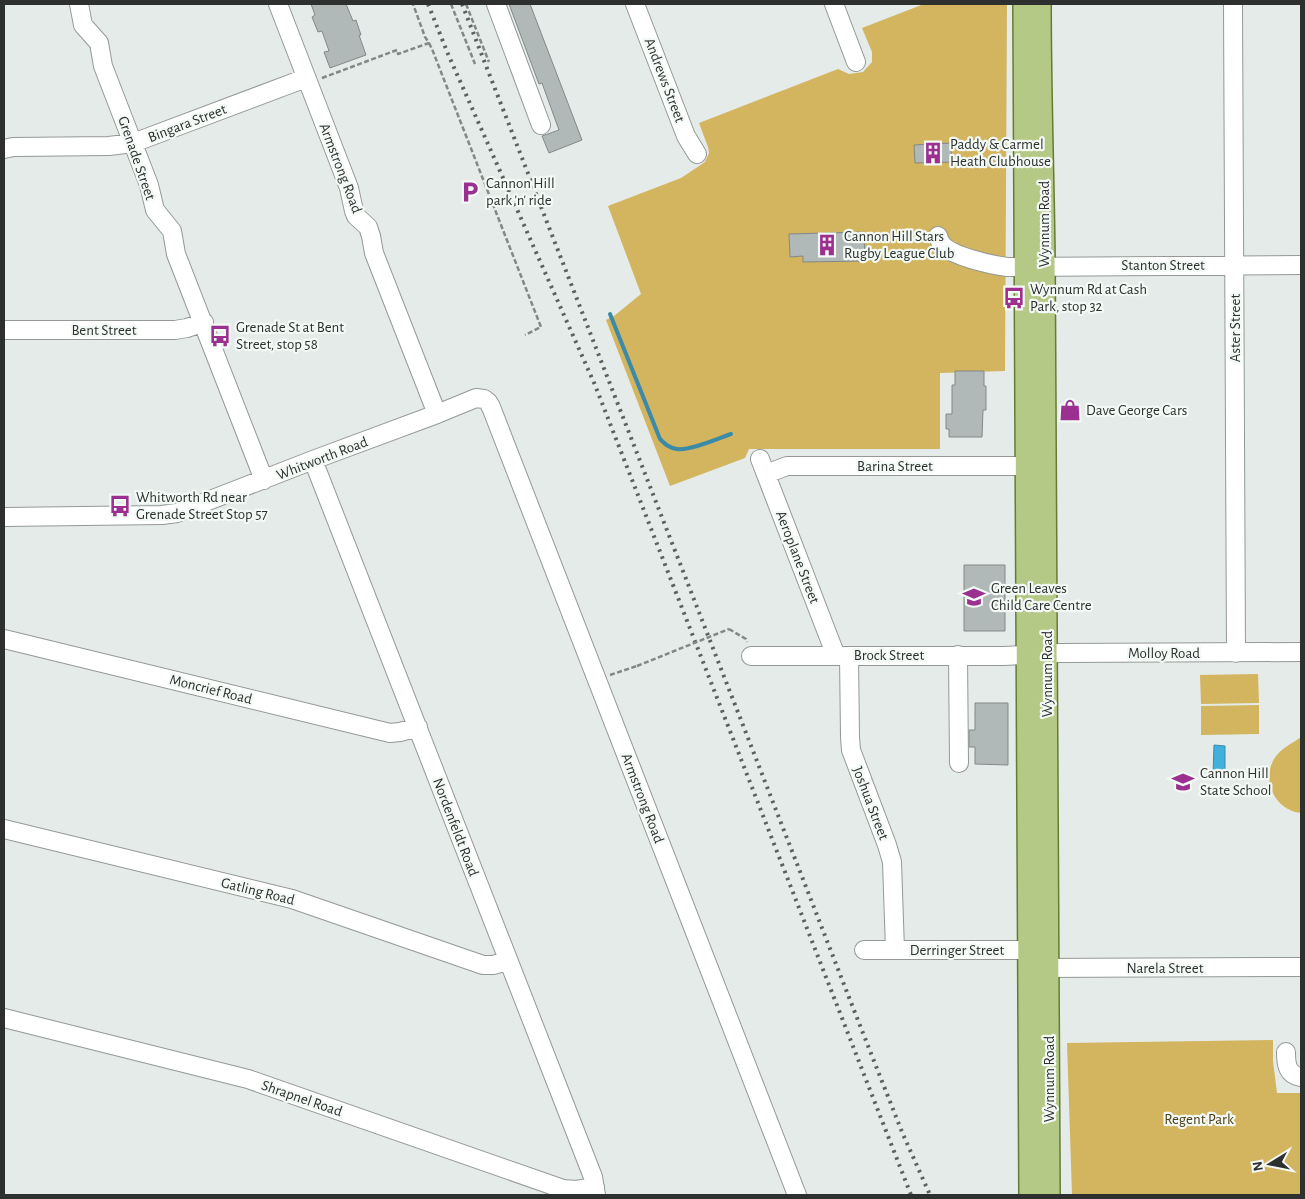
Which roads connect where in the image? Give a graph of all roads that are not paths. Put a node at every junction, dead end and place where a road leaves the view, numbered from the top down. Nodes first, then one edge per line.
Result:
1 (79, 4) edge
2 (278, 4) edge
3 (496, 4) edge
4 (636, 4) edge
5 (834, 4) edge
6 (1024, 4) edge
7 (1040, 4) edge
8 (1233, 4) edge
9 (856, 62) dead end
10 (306, 78) junction
11 (541, 125) dead end
12 (132, 143) junction
13 (4, 149) edge
14 (697, 154) dead end
15 (938, 236) dead end
16 (1234, 265) junction
17 (1301, 265) edge
18 (1035, 266) junction
19 (204, 322) junction
20 (4, 330) edge
21 (488, 402) joint
22 (437, 414) junction
23 (313, 460) junction
24 (763, 466) joint
25 (1026, 466) junction
26 (264, 480) junction
27 (4, 517) edge
28 (4, 638) edge
29 (1301, 652) edge
30 (1236, 653) junction
31 (1037, 654) junction
32 (958, 655) junction
33 (751, 656) road end
34 (843, 656) junction
35 (418, 727) junction
36 (958, 763) dead end
37 (4, 829) edge
38 (864, 950) dead end
39 (894, 950) junction
40 (1039, 959) junction
41 (508, 961) junction
42 (1301, 967) edge
43 (4, 1018) edge
44 (1289, 1052) edge
45 (1301, 1077) edge
46 (596, 1191) edge
47 (797, 1195) edge
48 (1030, 1195) edge
49 (1050, 1195) edge

1 - 12 street, Grenade Street
2 - 10 street, Armstrong Road
3 - 11 street
4 - 14 street, Andrews Street
5 - 9 street
6 - 18 main road, Wynnum Road
7 - 18 main road, Wynnum Road
8 - 16 street, Aster Street
10 - 12 street, Bingara Street
10 - 22 street, Armstrong Road
12 - 13 street, Bingara Street
12 - 19 street, Grenade Street
15 - 18 street, Stanton Street
16 - 17 street, Stanton Street
16 - 18 street, Stanton Street
16 - 30 street, Aster Street
18 - 25 main road, Wynnum Road
18 - 31 main road, Wynnum Road
19 - 20 street, Bent Street
19 - 26 street, Grenade Street
21 - 22 street, Whitworth Road
21 - 47 street, Armstrong Road
22 - 23 street, Whitworth Road
23 - 26 street, Whitworth Road
23 - 35 street, Nordenfeldt Road
24 - 25 street, Barina Street
24 - 34 street, Aeroplane Street
25 - 31 main road, Wynnum Road
26 - 27 street, Whitworth Road
28 - 35 street, Moncrief Road
29 - 30 street, Molloy Road
30 - 31 street, Molloy Road
31 - 32 street, Brock Street
31 - 40 main road, Wynnum Road
32 - 34 street, Brock Street
32 - 36 street
33 - 34 street, Brock Street
34 - 39 street, Joshua Street
35 - 41 street, Nordenfeldt Road
37 - 41 street, Gatling Road
38 - 39 street, Derringer Street
39 - 40 street, Derringer Street
40 - 42 street, Narela Street
40 - 48 main road, Wynnum Road
40 - 49 main road, Wynnum Road
41 - 46 street, Nordenfeldt Road
43 - 46 street, Shrapnel Road
44 - 45 street

